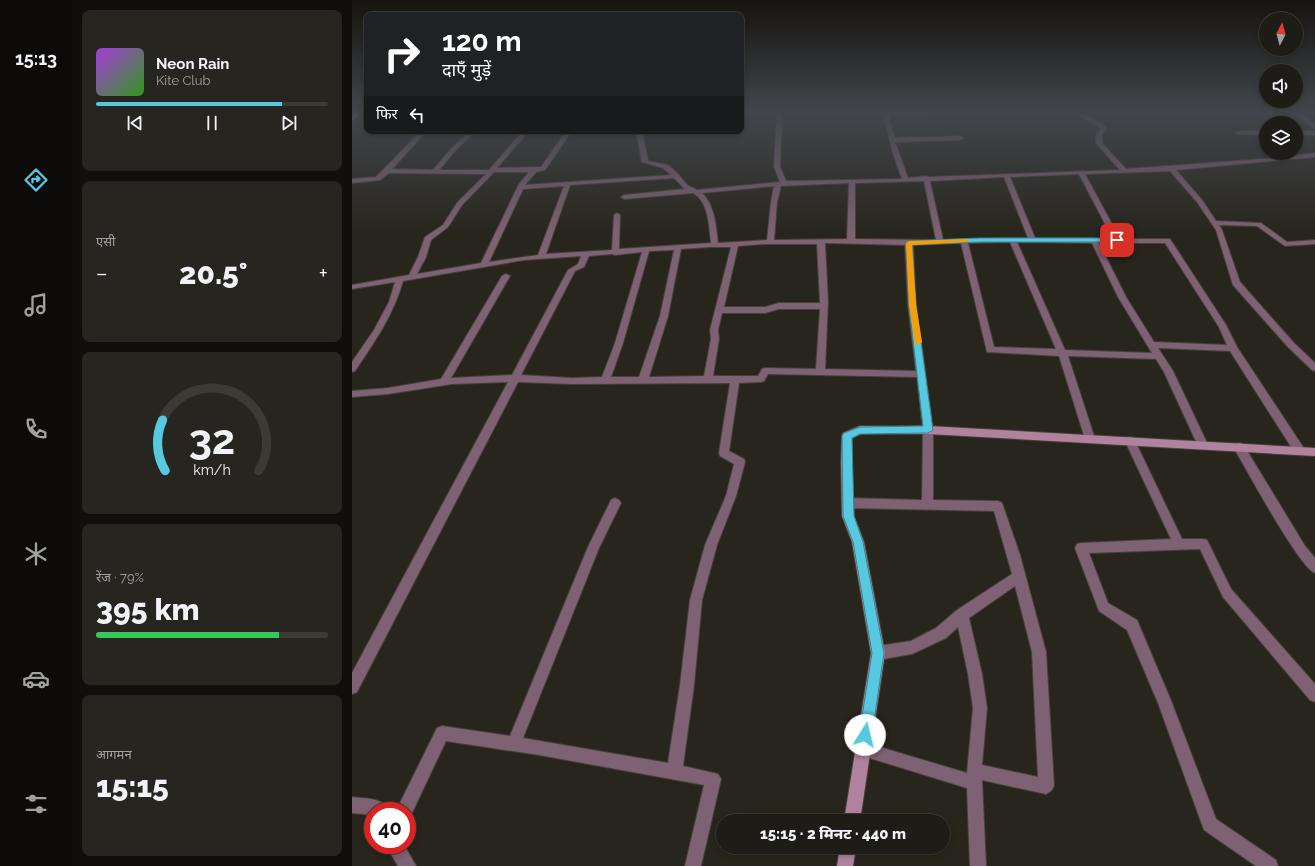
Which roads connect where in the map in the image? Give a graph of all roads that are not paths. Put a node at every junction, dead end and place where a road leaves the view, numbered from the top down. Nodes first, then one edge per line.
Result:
1 (403, 153) edge
2 (450, 153) edge
3 (506, 153) edge
4 (553, 153) edge
5 (643, 153) edge
6 (778, 153) edge
7 (896, 153) edge
8 (1108, 153) edge
9 (1315, 155) edge
10 (1172, 169) junction
11 (534, 170) junction
12 (387, 171) junction
13 (436, 171) junction
14 (491, 171) junction
15 (1124, 171) junction
16 (1081, 172) junction
17 (1006, 175) junction
18 (677, 176) junction
19 (926, 178) junction
20 (906, 180) junction
21 (352, 181) edge
22 (852, 182) junction
23 (781, 184) junction
24 (567, 185) junction
25 (521, 188) junction
26 (695, 191) junction
27 (624, 197) dead end
28 (617, 215) dead end
29 (1214, 223) junction
30 (1094, 240) junction
31 (1117, 240) junction
32 (851, 241) junction
33 (964, 241) junction
34 (1013, 241) junction
35 (1033, 241) junction
36 (770, 242) junction
37 (821, 242) junction
38 (940, 242) junction
39 (1315, 242) edge
40 (909, 243) junction
41 (715, 245) junction
42 (736, 245) junction
43 (678, 247) junction
44 (646, 250) junction
45 (615, 253) junction
46 (586, 254) junction
47 (541, 257) junction
48 (484, 265) junction
49 (506, 276) dead end
50 (412, 277) junction
51 (400, 279) junction
52 (352, 288) edge
53 (824, 306) junction
54 (719, 310) junction
55 (1151, 345) junction
56 (1233, 348) junction
57 (1062, 352) junction
58 (1158, 356) junction
59 (1315, 368) edge
60 (352, 369) edge
61 (820, 372) junction
62 (922, 374) junction
63 (514, 379) junction
64 (708, 379) junction
65 (735, 379) junction
66 (643, 380) junction
67 (605, 381) junction
68 (444, 382) junction
69 (352, 394) edge
70 (928, 430) junction
71 (1090, 439) junction
72 (1130, 441) junction
73 (1203, 445) junction
74 (1239, 447) junction
75 (1299, 450) junction
76 (1315, 452) edge
77 (615, 503) dead end
78 (848, 503) junction
79 (927, 504) junction
80 (1179, 544) junction
81 (1315, 566) edge
82 (1018, 576) junction
83 (962, 615) junction
84 (878, 653) junction
85 (352, 687) edge
86 (1315, 695) edge
87 (514, 744) junction
88 (863, 749) junction
89 (674, 773) junction
90 (975, 777) junction
91 (408, 802) edge
92 (352, 805) edge
93 (364, 806) edge
94 (853, 814) edge
95 (400, 854) edge
96 (847, 854) edge
97 (408, 866) edge
98 (692, 866) edge
99 (845, 866) edge
100 (978, 866) edge
101 (1270, 866) edge

1 - 12 street
2 - 13 street
3 - 14 street
4 - 11 street
5 - 18 street
6 - 23 street
7 - 20 street
8 - 15 street
9 - 10 street
10 - 15 street
10 - 29 street
11 - 14 street
11 - 25 street
12 - 13 street
12 - 21 street
13 - 14 street
14 - 50 street
15 - 16 street
16 - 17 street
16 - 31 street
17 - 19 street
17 - 35 street
18 - 24 street
18 - 26 street
19 - 20 street
19 - 38 street
20 - 22 street
22 - 23 street
22 - 32 street
23 - 26 street
23 - 36 street
24 - 25 street
24 - 47 street
25 - 48 street
26 - 27 street
26 - 41 street
28 - 45 street
29 - 39 street
29 - 59 street
30 - 31 street
30 - 35 street
30 - 55 street
31 - 56 street
32 - 37 street
32 - 40 street
33 - 34 street
33 - 38 street
33 - 57 street
34 - 35 street
34 - 57 street
36 - 37 street
36 - 42 street
37 - 53 street
38 - 40 street
40 - 62 street
41 - 42 street
41 - 43 street
42 - 54 street
43 - 44 street
43 - 66 street
44 - 45 street
44 - 67 street
45 - 46 street
46 - 47 street
46 - 63 street
47 - 48 street
48 - 50 street
49 - 68 street
50 - 51 street
51 - 52 street
51 - 60 street
53 - 54 street
53 - 61 street
54 - 64 street
55 - 56 street
55 - 58 street
56 - 75 street
57 - 58 street
57 - 71 street
58 - 73 street
61 - 62 street
61 - 65 street
62 - 70 street
63 - 67 street
63 - 68 street
63 - 85 street
64 - 65 street
64 - 66 street
65 - 89 street
66 - 67 street
68 - 69 street
70 - 71 street
70 - 78 street
70 - 79 street
71 - 72 street
72 - 73 street
72 - 80 street
73 - 74 street
74 - 75 street
74 - 81 street
75 - 76 street
77 - 87 street
78 - 79 street
78 - 84 street
79 - 82 street
80 - 86 street
80 - 101 street
82 - 83 street
82 - 90 street
83 - 84 street
83 - 90 street
84 - 88 street
87 - 89 street
87 - 91 street
88 - 90 street
88 - 94 street
89 - 98 street
90 - 100 street
92 - 93 street
95 - 97 street
96 - 99 street

